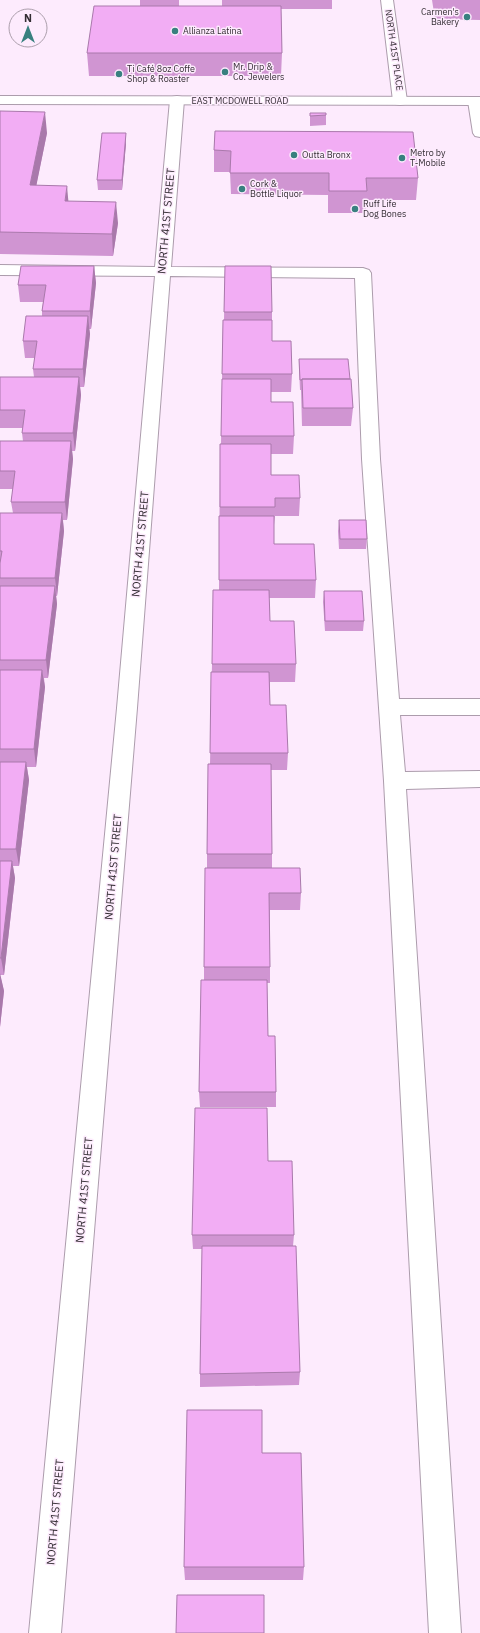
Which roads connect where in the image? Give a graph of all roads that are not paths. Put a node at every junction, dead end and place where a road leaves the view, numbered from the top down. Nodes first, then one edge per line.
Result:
1 (387, 0) edge
2 (0, 100) edge
3 (177, 100) junction
4 (400, 101) junction
5 (478, 101) edge
6 (480, 133) edge
7 (0, 270) edge
8 (162, 272) junction
9 (390, 707) junction
10 (480, 707) edge
11 (480, 779) edge
12 (395, 781) junction
13 (45, 1633) edge
14 (445, 1633) edge

1 - 4 street, NORTH 41ST PLACE
2 - 3 street, EAST MCDOWELL ROAD
3 - 4 street, EAST MCDOWELL ROAD
3 - 8 street, NORTH 41ST STREET
4 - 5 street, EAST MCDOWELL ROAD
5 - 6 street
7 - 8 street
8 - 9 street
8 - 13 street, NORTH 41ST STREET
9 - 10 street
9 - 12 street
11 - 12 street
12 - 14 street

